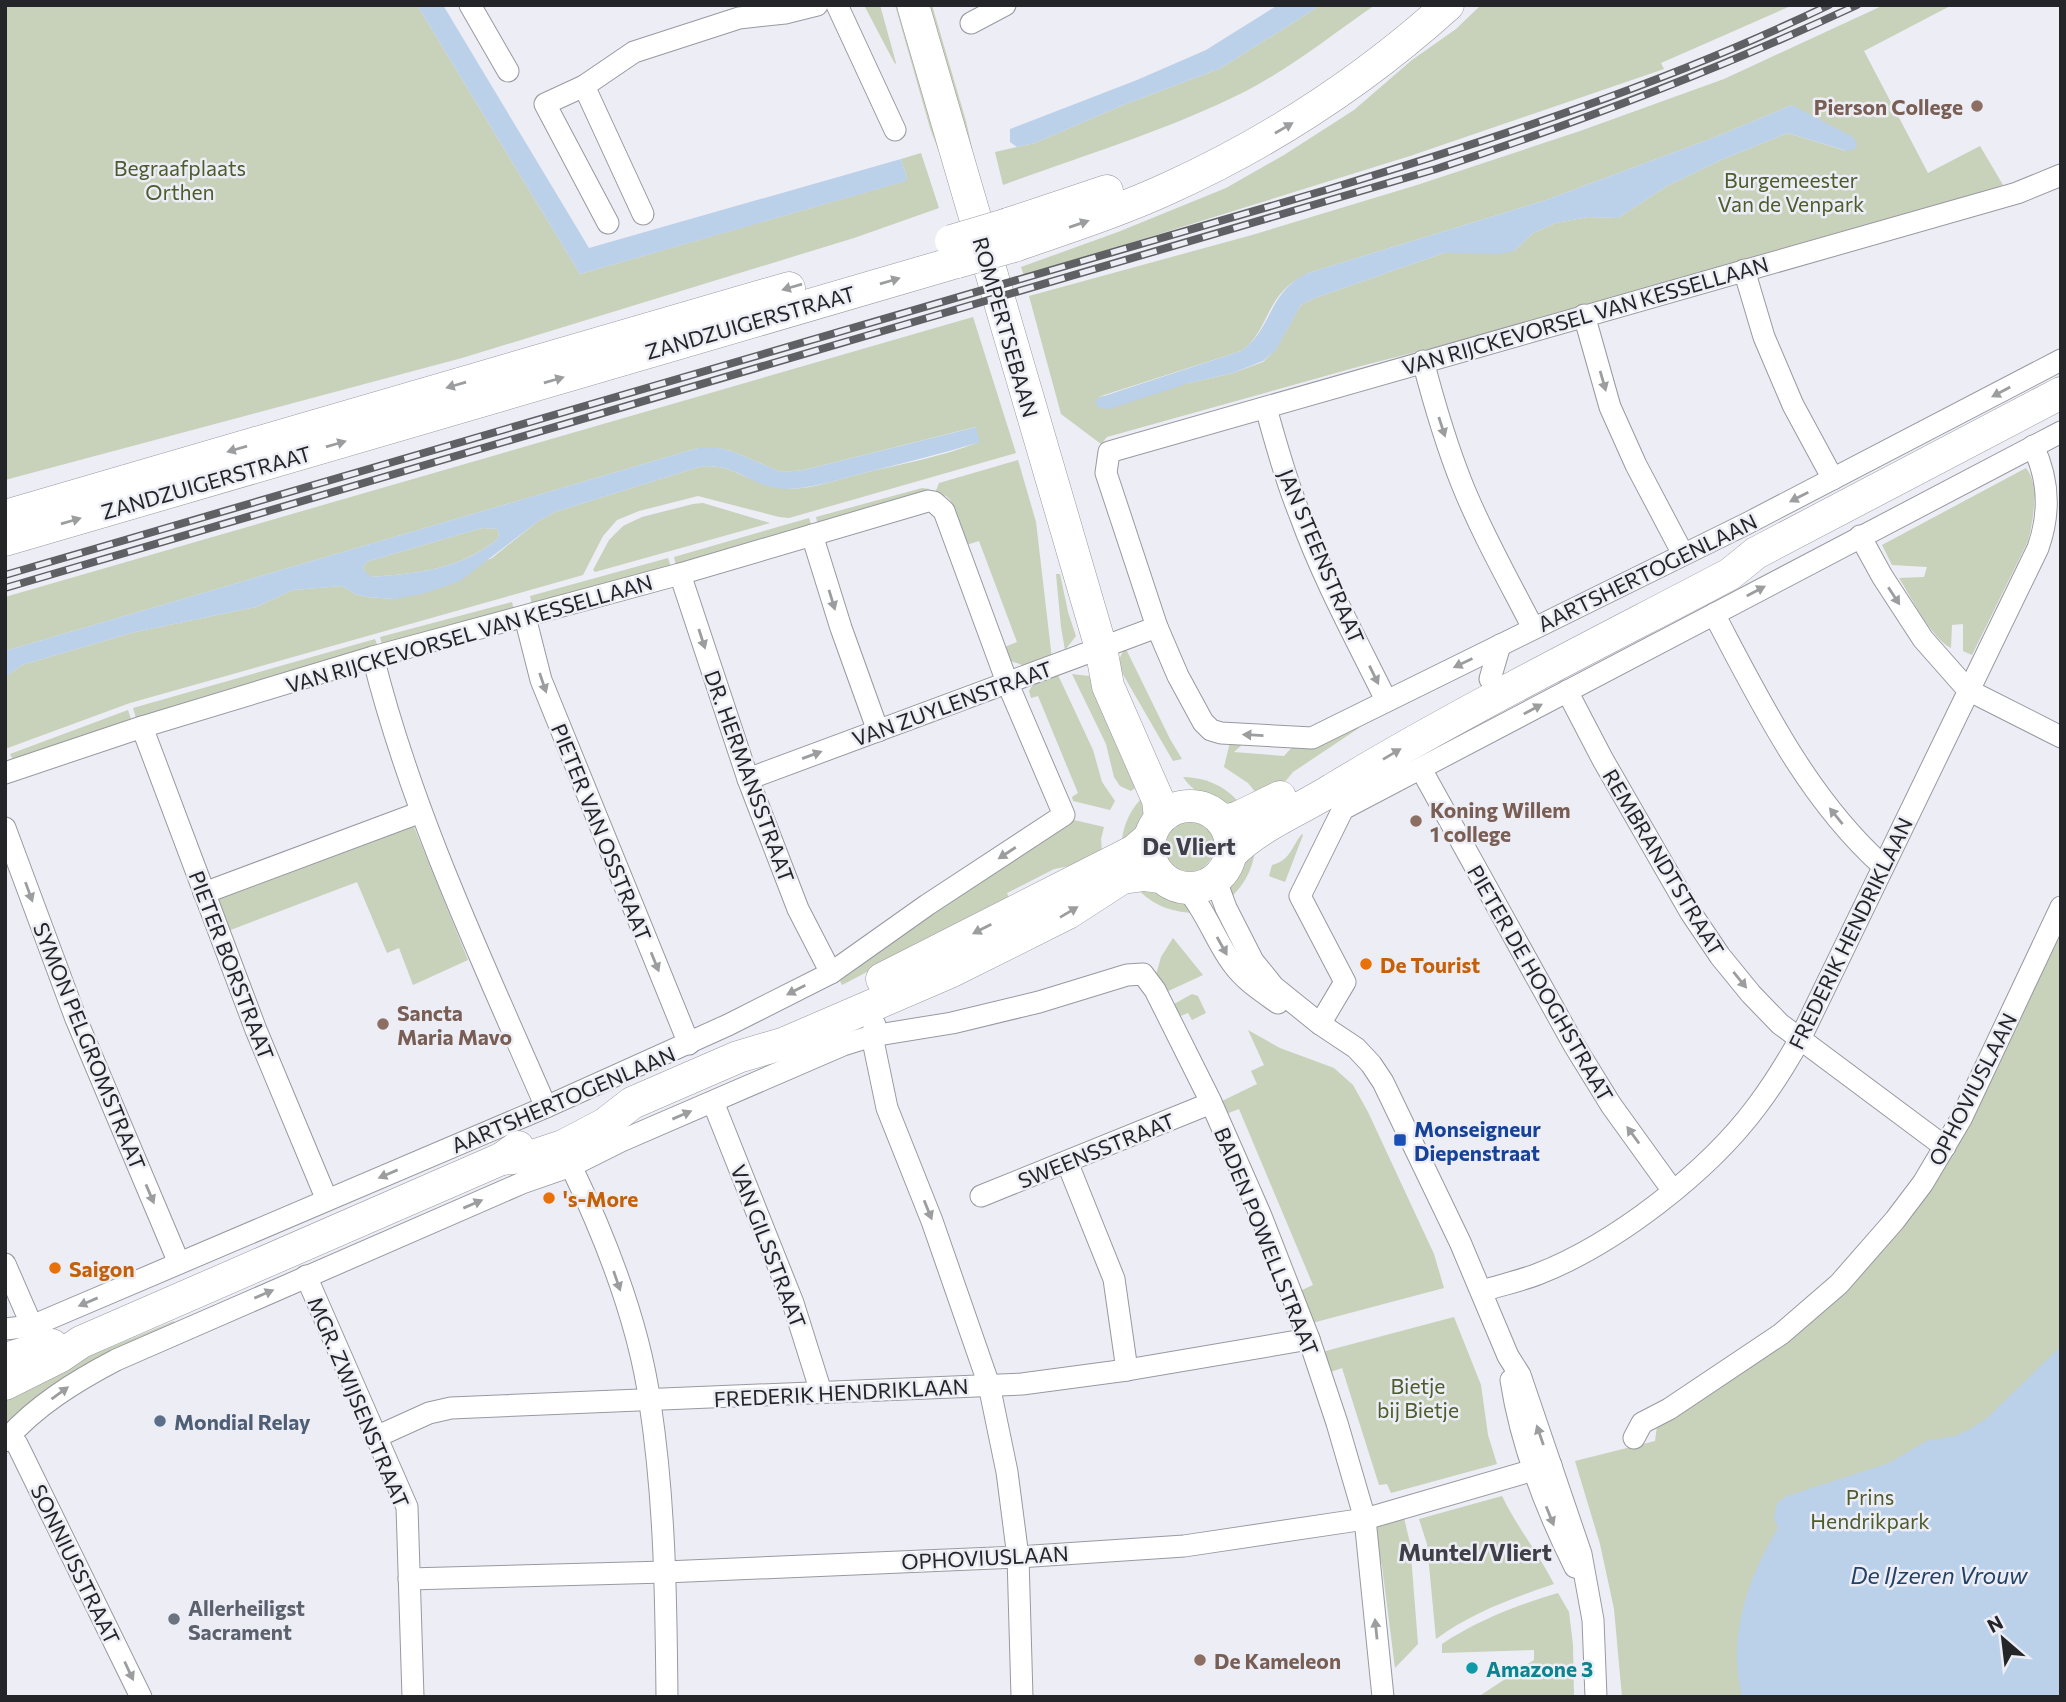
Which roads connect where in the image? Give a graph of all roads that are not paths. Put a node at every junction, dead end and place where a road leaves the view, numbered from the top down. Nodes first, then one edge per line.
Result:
1 (470, 5) edge
2 (817, 5) edge
3 (837, 5) edge
4 (913, 5) edge
5 (1005, 5) edge
6 (1416, 5) edge
7 (1448, 5) edge
8 (971, 23) dead end
9 (508, 71) dead end
10 (583, 86) junction
11 (895, 130) dead end
12 (2061, 175) edge
13 (643, 214) dead end
14 (608, 223) dead end
15 (1011, 235) junction
16 (954, 251) junction
17 (1744, 270) junction
18 (1584, 315) junction
19 (2061, 360) edge
20 (1423, 361) junction
21 (2061, 393) edge
22 (1266, 408) junction
23 (2061, 432) edge
24 (2033, 446) junction
25 (1833, 479) junction
26 (5, 516) edge
27 (812, 535) junction
28 (1860, 536) junction
29 (5, 540) edge
30 (1756, 553) junction
31 (1683, 554) junction
32 (680, 574) junction
33 (1714, 614) junction
34 (525, 617) junction
35 (1157, 627) junction
36 (1533, 628) junction
37 (1500, 645) junction
38 (1101, 648) junction
39 (373, 657) junction
40 (1490, 679) junction
41 (1007, 682) junction
42 (1567, 691) junction
43 (1968, 691) junction
44 (1386, 700) junction
45 (142, 727) junction
46 (878, 731) junction
47 (2061, 737) edge
48 (1421, 769) junction
49 (5, 773) edge
50 (748, 779) junction
51 (1193, 805) junction
52 (421, 813) junction
53 (1223, 821) junction
54 (5, 828) edge
55 (1155, 828) junction
56 (1224, 866) junction
57 (1883, 866) junction
58 (1174, 883) junction
59 (204, 893) junction
60 (2061, 907) edge
61 (831, 973) junction
62 (882, 1001) junction
63 (1320, 1024) junction
64 (872, 1037) junction
65 (1800, 1039) junction
66 (689, 1044) junction
67 (738, 1057) junction
68 (713, 1102) junction
69 (1211, 1103) junction
70 (546, 1107) junction
71 (1945, 1147) junction
72 (1067, 1162) junction
73 (571, 1166) junction
74 (1673, 1191) junction
75 (981, 1196) dead end
76 (327, 1200) junction
77 (179, 1263) junction
78 (5, 1264) edge
79 (306, 1276) junction
80 (1482, 1292) junction
81 (32, 1326) junction
82 (5, 1329) edge
83 (1309, 1339) junction
84 (81, 1342) junction
85 (5, 1359) edge
86 (1128, 1370) junction
87 (5, 1384) edge
88 (989, 1385) junction
89 (821, 1392) junction
90 (650, 1401) junction
91 (376, 1437) junction
92 (6, 1438) edge
93 (1634, 1438) dead end
94 (1542, 1467) junction
95 (1365, 1519) junction
96 (1018, 1557) junction
97 (665, 1572) junction
98 (409, 1579) junction
99 (141, 1697) edge
100 (413, 1697) edge
101 (667, 1697) edge
102 (1022, 1697) edge
103 (1384, 1697) edge
104 (1596, 1697) edge

1 - 9 street
2 - 10 street
3 - 11 street
4 - 38 street, ROMPERTSEBAAN
5 - 8 street
6 - 15 street, ZANDZUIGERSTRAAT
15 -> 7 street, ZANDZUIGERSTRAAT
10 - 13 street
10 - 14 street
12 - 17 street, VAN RIJCKEVORSEL VAN KESSELLAAN
15 - 16 street, ZANDZUIGERSTRAAT, bridge
16 -> 26 street, ZANDZUIGERSTRAAT
29 -> 16 street, ZANDZUIGERSTRAAT
17 - 18 street, VAN RIJCKEVORSEL VAN KESSELLAAN
17 - 25 street
18 - 20 street, VAN RIJCKEVORSEL VAN KESSELLAAN
18 -> 31 street
19 -> 25 street, AARTSHERTOGENLAAN
20 - 22 street, VAN RIJCKEVORSEL VAN KESSELLAAN
20 -> 36 street
21 - 30 street, AARTSHERTOGENLAAN
22 - 35 street, VAN RIJCKEVORSEL VAN KESSELLAAN
22 -> 44 street, JAN STEENSTRAAT
23 - 24 street
24 - 28 street
24 - 43 street, FREDERIK HENDRIKLAAN
25 -> 31 street, AARTSHERTOGENLAAN
27 - 32 street, VAN RIJCKEVORSEL VAN KESSELLAAN
27 - 41 street, VAN RIJCKEVORSEL VAN KESSELLAAN
27 -> 46 street
33 -> 28 street
28 -> 43 street
30 - 40 street, AARTSHERTOGENLAAN
56 -> 30 street, AARTSHERTOGENLAAN
31 - 36 street, AARTSHERTOGENLAAN
32 - 34 street, VAN RIJCKEVORSEL VAN KESSELLAAN
32 -> 50 street, DR. HERMANSSTRAAT
33 - 42 street
57 -> 33 street
34 - 39 street, VAN RIJCKEVORSEL VAN KESSELLAAN
34 -> 66 street, PIETER VAN OSSTRAAT
35 - 38 street, VAN ZUYLENSTRAAT
44 -> 35 street, AARTSHERTOGENLAAN
36 - 37 street, AARTSHERTOGENLAAN
37 - 40 street
37 -> 44 street, AARTSHERTOGENLAAN
38 - 41 street, VAN ZUYLENSTRAAT
38 - 51 street, ROMPERTSEBAAN
38 - 55 street, ROMPERTSEBAAN
39 - 45 street, VAN RIJCKEVORSEL VAN KESSELLAAN
39 - 52 street
40 - 53 street, AARTSHERTOGENLAAN
41 - 46 street, VAN ZUYLENSTRAAT
41 -> 61 street, AARTSHERTOGENLAAN
48 -> 42 street
42 -> 65 street, REMBRANDTSTRAAT
43 - 47 street
43 - 57 street, FREDERIK HENDRIKLAAN
45 - 49 street, VAN RIJCKEVORSEL VAN KESSELLAAN
45 - 59 street, PIETER BORSTRAAT
50 -> 46 street, VAN ZUYLENSTRAAT
48 - 63 street
74 -> 48 street, PIETER DE HOOGHSTRAAT
50 - 61 street, DR. HERMANSSTRAAT
51 - 53 street
51 - 55 street
52 - 59 street
52 - 70 street
53 - 56 street
54 -> 77 street, SYMON PELGROMSTRAAT
55 - 58 street
55 -> 67 street, AARTSHERTOGENLAAN
56 - 58 street
56 - 63 street
57 - 65 street, FREDERIK HENDRIKLAAN
62 -> 58 street, AARTSHERTOGENLAAN
58 -> 63 street
59 - 76 street, PIETER BORSTRAAT
60 - 71 street, OPHOVIUSLAAN
61 -> 66 street, AARTSHERTOGENLAAN
62 - 64 street
62 - 67 street, AARTSHERTOGENLAAN
63 - 80 street
64 - 68 street
64 - 69 street, BADEN POWELLSTRAAT
64 -> 88 street
65 - 71 street, REMBRANDTSTRAAT
65 - 74 street, FREDERIK HENDRIKLAAN
66 - 70 street, AARTSHERTOGENLAAN
67 - 84 street, AARTSHERTOGENLAAN
73 -> 68 street
68 - 89 street, VAN GILSSTRAAT
69 - 72 street, SWEENSSTRAAT
69 - 83 street, BADEN POWELLSTRAAT
70 -> 76 street, AARTSHERTOGENLAAN
71 - 93 street, OPHOVIUSLAAN
72 - 75 street, SWEENSSTRAAT
72 - 86 street
79 -> 73 street
73 -> 90 street
74 - 80 street, FREDERIK HENDRIKLAAN
76 - 77 street, AARTSHERTOGENLAAN
77 -> 81 street, AARTSHERTOGENLAAN
78 - 81 street
79 - 91 street, MGR. ZWIJSENSTRAAT
92 -> 79 street
80 - 94 street
81 - 82 street, AARTSHERTOGENLAAN
83 - 86 street, FREDERIK HENDRIKLAAN
83 - 95 street, BADEN POWELLSTRAAT
84 - 85 street, AARTSHERTOGENLAAN
84 - 87 street, AARTSHERTOGENLAAN
86 - 88 street, FREDERIK HENDRIKLAAN
88 - 89 street, FREDERIK HENDRIKLAAN
88 - 96 street
89 - 90 street, FREDERIK HENDRIKLAAN
90 - 91 street, FREDERIK HENDRIKLAAN
90 - 97 street
91 - 98 street, MGR. ZWIJSENSTRAAT
92 -> 99 street, SONNIUSSTRAAT
94 - 95 street, OPHOVIUSLAAN
94 - 104 street
95 - 96 street, OPHOVIUSLAAN
103 -> 95 street, BADEN POWELLSTRAAT
96 - 97 street, OPHOVIUSLAAN
96 - 102 street
97 - 98 street, OPHOVIUSLAAN
97 - 101 street
98 - 100 street, MGR. ZWIJSENSTRAAT

